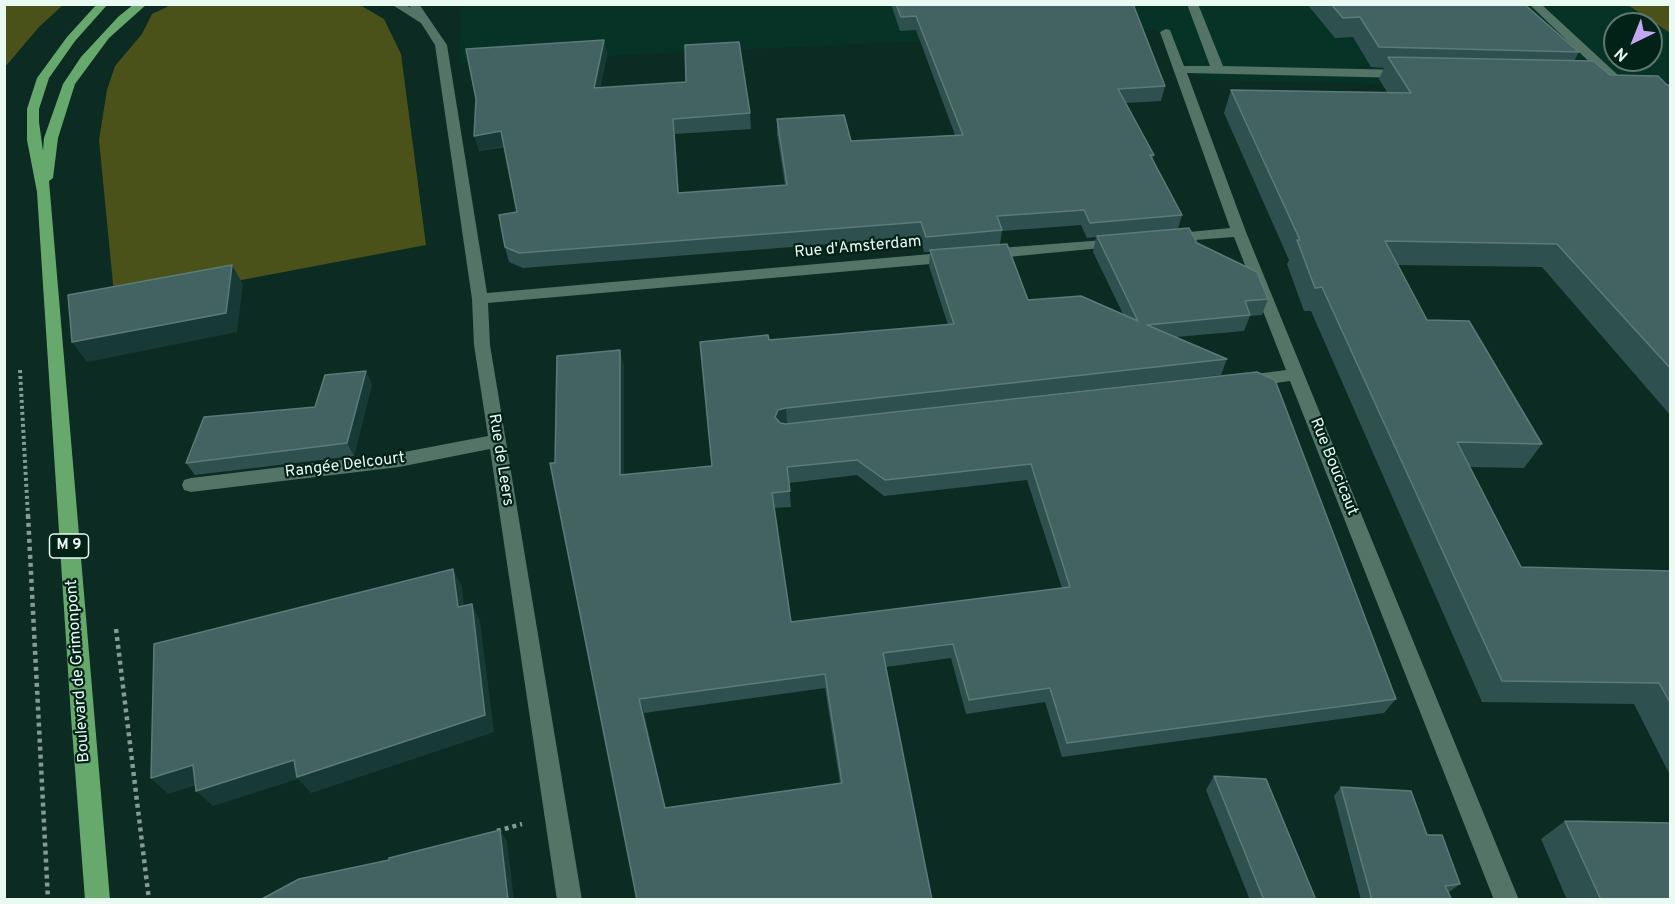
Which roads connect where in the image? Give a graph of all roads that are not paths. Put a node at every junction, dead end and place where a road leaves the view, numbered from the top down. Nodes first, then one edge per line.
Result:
1 (103, 4) edge
2 (142, 4) edge
3 (396, 4) edge
4 (413, 4) edge
5 (1192, 4) edge
6 (1534, 4) edge
7 (427, 24) junction
8 (1166, 32) dead end
9 (1179, 69) junction
10 (1218, 70) junction
11 (1414, 74) edge
12 (1580, 78) edge
13 (44, 192) junction
14 (1239, 232) junction
15 (1153, 240) edge
16 (1130, 242) edge
17 (480, 299) junction
18 (1295, 375) junction
19 (1236, 382) edge
20 (497, 441) junction
21 (191, 485) dead end
22 (98, 900) edge
23 (570, 900) edge
24 (1507, 900) edge

1 - 13 main road, Boulevard de Grimonpont / M 9
2 - 13 main road, Boulevard de Grimonpont / M 9
3 - 7 street, Rue de Leers
4 - 7 street, Rue de Leers
5 - 10 street
6 - 12 street
7 - 17 street, Rue de Leers
8 - 9 street, Rue Boucicaut
9 - 10 street
9 - 14 street, Rue Boucicaut
10 - 11 street
13 - 22 main road, Boulevard de Grimonpont / M 9
14 - 15 street
14 - 18 street, Rue Boucicaut
16 - 17 street, Rue d'Amsterdam
17 - 20 street, Rue de Leers
18 - 19 street
18 - 24 street, Rue Boucicaut
20 - 21 street, Rangée Delcourt
20 - 23 street, Rue de Leers

